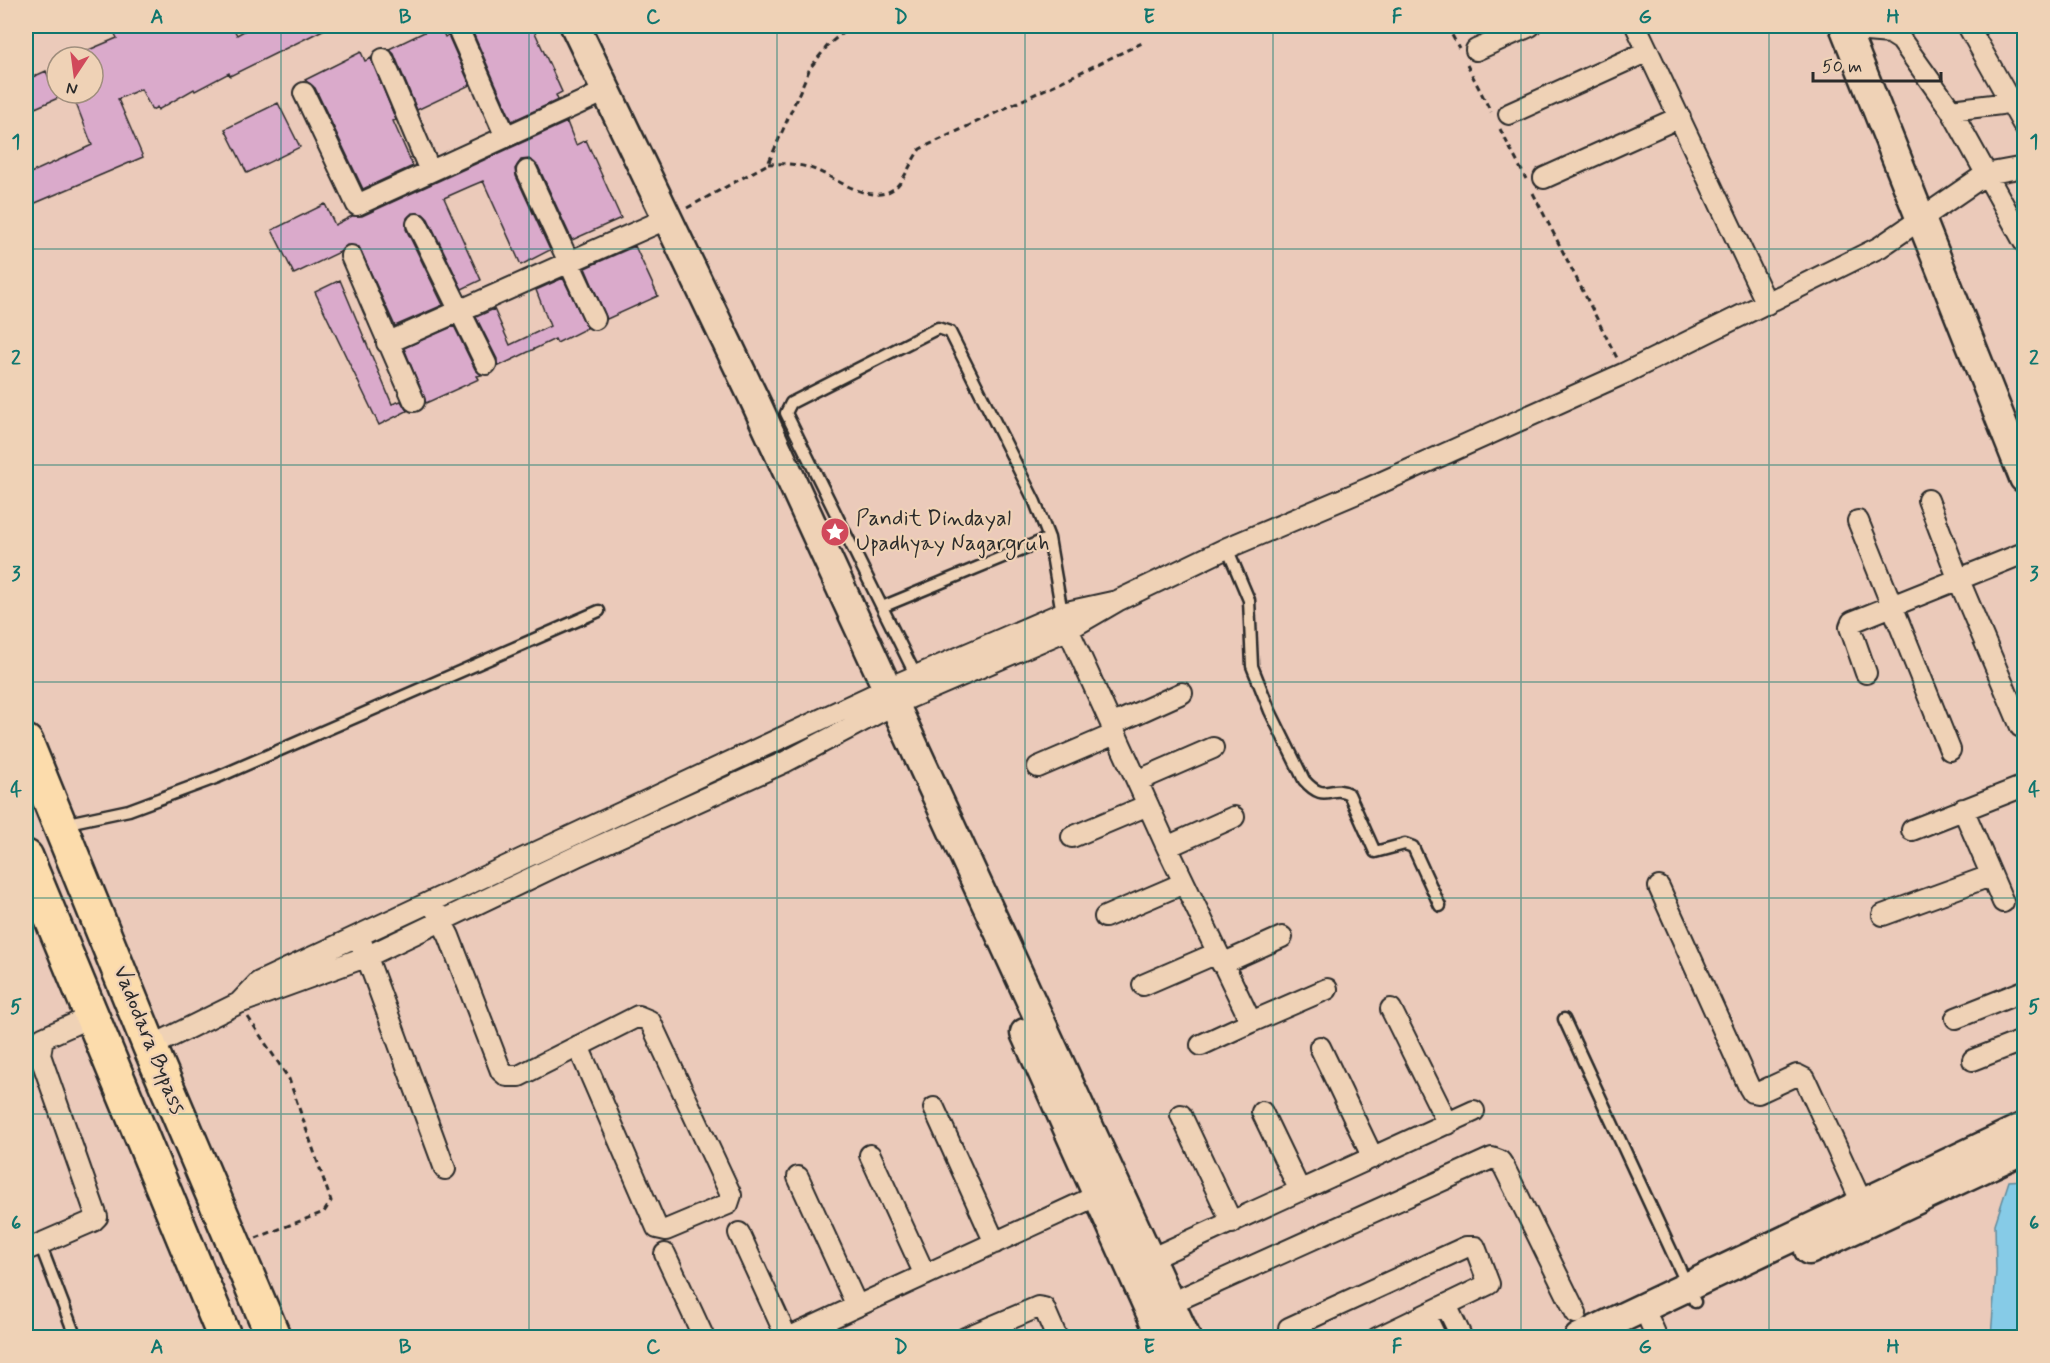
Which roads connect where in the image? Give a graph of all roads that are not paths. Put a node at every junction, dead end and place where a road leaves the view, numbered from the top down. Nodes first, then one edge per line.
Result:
1 (457, 26) edge
2 (558, 26) edge
3 (575, 26) edge
4 (1530, 26) edge
5 (1636, 26) edge
6 (1968, 26) edge
7 (1858, 27) edge
8 (1476, 50) dead end
9 (1648, 51) junction
10 (383, 59) dead end
11 (304, 93) dead end
12 (599, 95) junction
13 (2018, 98) edge
14 (1951, 110) junction
15 (1509, 114) dead end
16 (1680, 117) junction
17 (2025, 126) edge
18 (506, 137) junction
19 (2025, 167) edge
20 (429, 171) junction
21 (527, 171) dead end
22 (1986, 174) junction
23 (1544, 178) dead end
24 (1927, 215) junction
25 (658, 222) junction
26 (417, 224) dead end
27 (2025, 242) edge
28 (351, 256) dead end
29 (568, 261) junction
30 (1767, 304) junction
31 (460, 309) junction
32 (595, 319) dead end
33 (387, 342) junction
34 (486, 364) dead end
35 (414, 401) dead end
36 (2025, 438) edge
37 (2025, 478) edge
38 (1928, 500) dead end
39 (1858, 520) dead end
40 (1049, 538) junction
41 (1227, 548) junction
42 (2025, 553) edge
43 (1958, 578) junction
44 (1892, 605) junction
45 (882, 607) junction
46 (599, 611) dead end
47 (1065, 621) junction
48 (1866, 673) dead end
49 (920, 684) junction
50 (1182, 693) dead end
51 (884, 700) junction
52 (2021, 727) dead end
53 (1113, 729) junction
54 (26, 742) edge
55 (1213, 748) dead end
56 (1950, 750) dead end
57 (1038, 767) dead end
58 (1137, 781) junction
59 (2025, 786) edge
60 (1148, 805) junction
61 (1963, 809) junction
62 (1234, 817) dead end
63 (60, 824) junction
64 (1912, 830) dead end
65 (1072, 837) dead end
66 (1167, 847) junction
67 (26, 857) edge
68 (1990, 876) junction
69 (1184, 883) junction
70 (1659, 887) dead end
71 (431, 902) junction
72 (2003, 902) dead end
73 (1440, 906) dead end
74 (1883, 915) dead end
75 (1105, 917) dead end
76 (441, 920) junction
77 (358, 936) junction
78 (1282, 937) dead end
79 (368, 956) junction
80 (1220, 958) junction
81 (1143, 985) dead end
82 (1327, 989) dead end
83 (2025, 991) edge
84 (239, 1003) junction
85 (1391, 1009) dead end
86 (90, 1017) junction
87 (1956, 1018) dead end
88 (1563, 1019) dead end
89 (1251, 1022) junction
90 (2025, 1040) edge
91 (1201, 1044) dead end
92 (578, 1046) junction
93 (150, 1047) junction
94 (1320, 1047) dead end
95 (1972, 1060) dead end
96 (934, 1108) dead end
97 (1474, 1111) dead end
98 (1262, 1112) dead end
99 (1181, 1114) dead end
100 (1448, 1124) junction
101 (2025, 1127) edge
102 (2025, 1149) edge
103 (870, 1155) dead end
104 (1373, 1158) junction
105 (446, 1169) dead end
106 (798, 1177) dead end
107 (1107, 1191) junction
108 (1300, 1191) junction
109 (1862, 1203) junction
110 (1233, 1223) junction
111 (739, 1233) dead end
112 (994, 1243) junction
113 (33, 1247) edge
114 (665, 1254) dead end
115 (1150, 1259) junction
116 (925, 1275) junction
117 (1692, 1294) junction
118 (1171, 1303) junction
119 (1446, 1305) junction
120 (857, 1306) junction
121 (1425, 1315) junction
122 (1577, 1325) edge
123 (1653, 1330) edge
124 (76, 1338) edge
125 (225, 1338) edge
126 (274, 1338) edge
127 (704, 1338) edge
128 (788, 1338) edge
129 (964, 1338) edge
130 (1057, 1338) edge
131 (1162, 1338) edge
132 (1186, 1338) edge
133 (1289, 1338) edge
134 (1377, 1338) edge
135 (1436, 1338) edge
136 (1462, 1338) edge
137 (1617, 1338) edge

1 - 18 street
2 - 12 street
3 - 12 street
4 - 8 street
5 - 9 street
6 - 13 street
7 - 14 street
7 - 24 street
9 - 15 street
9 - 16 street
10 - 20 street
11 - 20 street
12 - 18 street
12 - 25 street
13 - 14 street
13 - 17 street
14 - 22 street
16 - 23 street
16 - 30 street
18 - 20 street
19 - 22 street
21 - 29 street
22 - 24 street
22 - 27 street
24 - 30 street
24 - 36 street
24 - 37 street
25 - 29 street
25 - 51 street
26 - 31 street
28 - 33 street
29 - 31 street
29 - 32 street
30 - 41 street
31 - 33 street
31 - 34 street
33 - 35 street
38 - 43 street
39 - 44 street
40 - 45 lane
40 - 45 lane
40 - 47 lane
41 - 47 street
41 - 73 lane
42 - 43 street
43 - 44 street
43 - 52 street
44 - 48 street
44 - 56 street
45 - 49 lane
46 - 63 lane
47 - 49 street
47 - 53 street
49 - 51 street
50 - 53 street
51 - 71 street
51 - 76 street
51 - 107 street
53 - 57 street
53 - 58 street
54 - 63 highway, Vadodara Bypass
55 - 58 street
58 - 60 street
59 - 61 street
60 - 65 street
60 - 66 street
61 - 64 street
61 - 68 street
62 - 66 street
63 - 93 highway, Vadodara Bypass
66 - 69 street
67 - 86 highway, Vadodara Bypass
68 - 72 street
68 - 74 street
69 - 75 street
69 - 80 street
70 - 109 street
71 - 76 street
71 - 77 street
76 - 79 street
76 - 92 street
77 - 79 street
77 - 84 street
78 - 80 street
79 - 84 street
79 - 105 street
80 - 81 street
80 - 89 street
82 - 89 street
83 - 87 street
84 - 93 street
85 - 100 street
86 - 113 street
86 - 125 highway, Vadodara Bypass
88 - 117 lane
89 - 91 street
90 - 95 street
92 - 92 street
93 - 126 highway, Vadodara Bypass
94 - 104 street
96 - 112 street
97 - 100 street
98 - 108 street
99 - 110 street
100 - 104 street
101 - 109 street
102 - 117 street
103 - 116 street
104 - 108 street
106 - 120 street
107 - 112 street
107 - 115 street
107 - 131 street
108 - 110 street
109 - 117 street
110 - 115 street
111 - 128 street
112 - 116 street
113 - 124 lane
114 - 127 street
115 - 118 street
116 - 120 street
117 - 122 street
117 - 123 street
118 - 122 street
118 - 132 street
119 - 121 street
119 - 133 street
119 - 136 street
120 - 128 street
121 - 134 street
121 - 135 street
123 - 137 street
129 - 130 street

